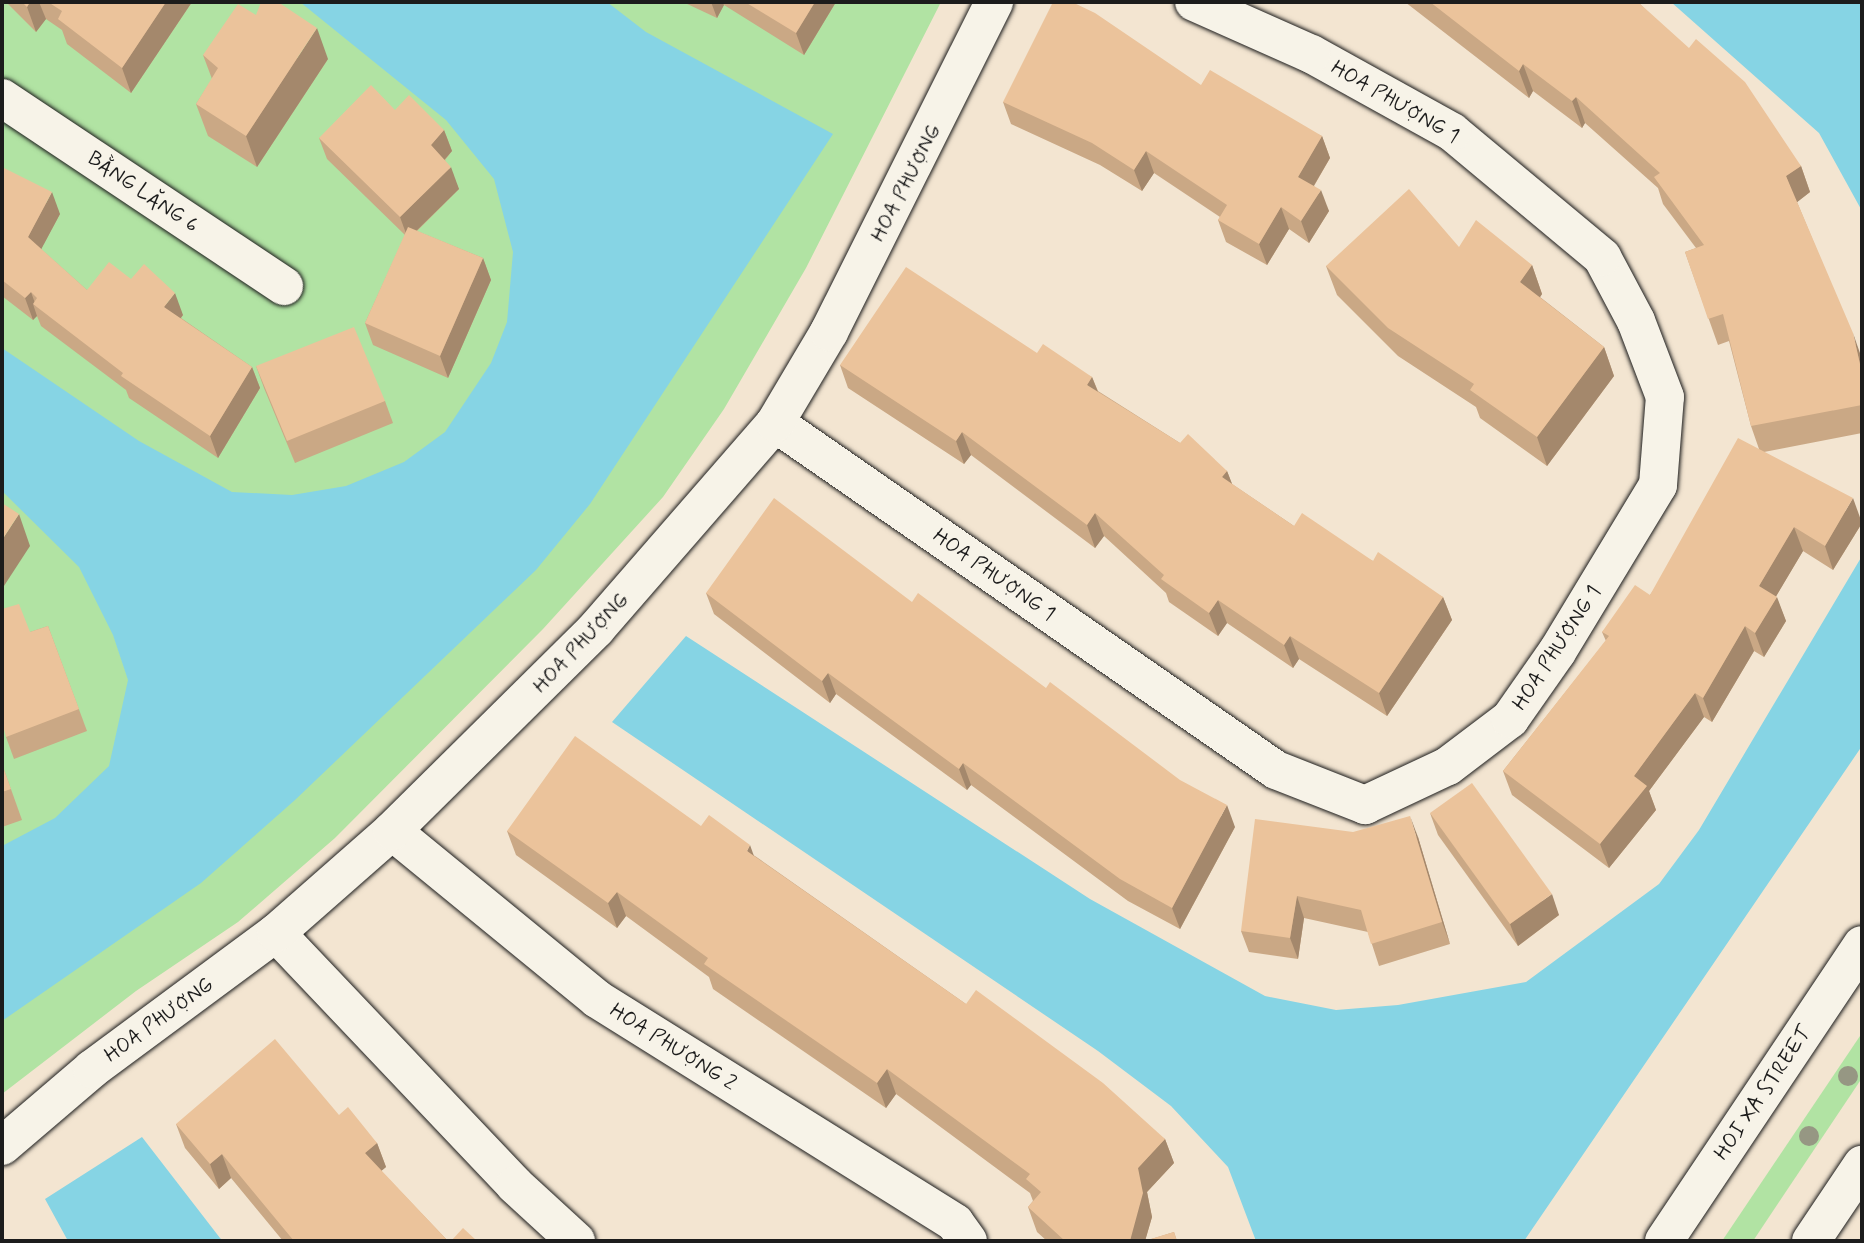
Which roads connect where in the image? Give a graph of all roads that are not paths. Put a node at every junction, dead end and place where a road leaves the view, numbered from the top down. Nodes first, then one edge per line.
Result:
1 (995, 2) edge
2 (1195, 2) edge
3 (2, 98) edge
4 (284, 286) dead end
5 (775, 423) junction
6 (392, 831) junction
7 (276, 933) junction
8 (1862, 945) edge
9 (2, 1146) edge
10 (1862, 1166) edge
11 (576, 1241) edge
12 (968, 1241) edge
13 (1664, 1241) edge
14 (1811, 1241) edge

1 - 5 street, HOA PHƯỢNG
2 - 5 street, HOA PHƯỢNG 1
3 - 4 street, BẰNG LĂNG 6
5 - 6 street, HOA PHƯỢNG
6 - 7 street, HOA PHƯỢNG
6 - 12 street, HOA PHƯỢNG 2
7 - 9 street, HOA PHƯỢNG
7 - 11 street
8 - 13 street, HOI XA STREET
10 - 14 street

